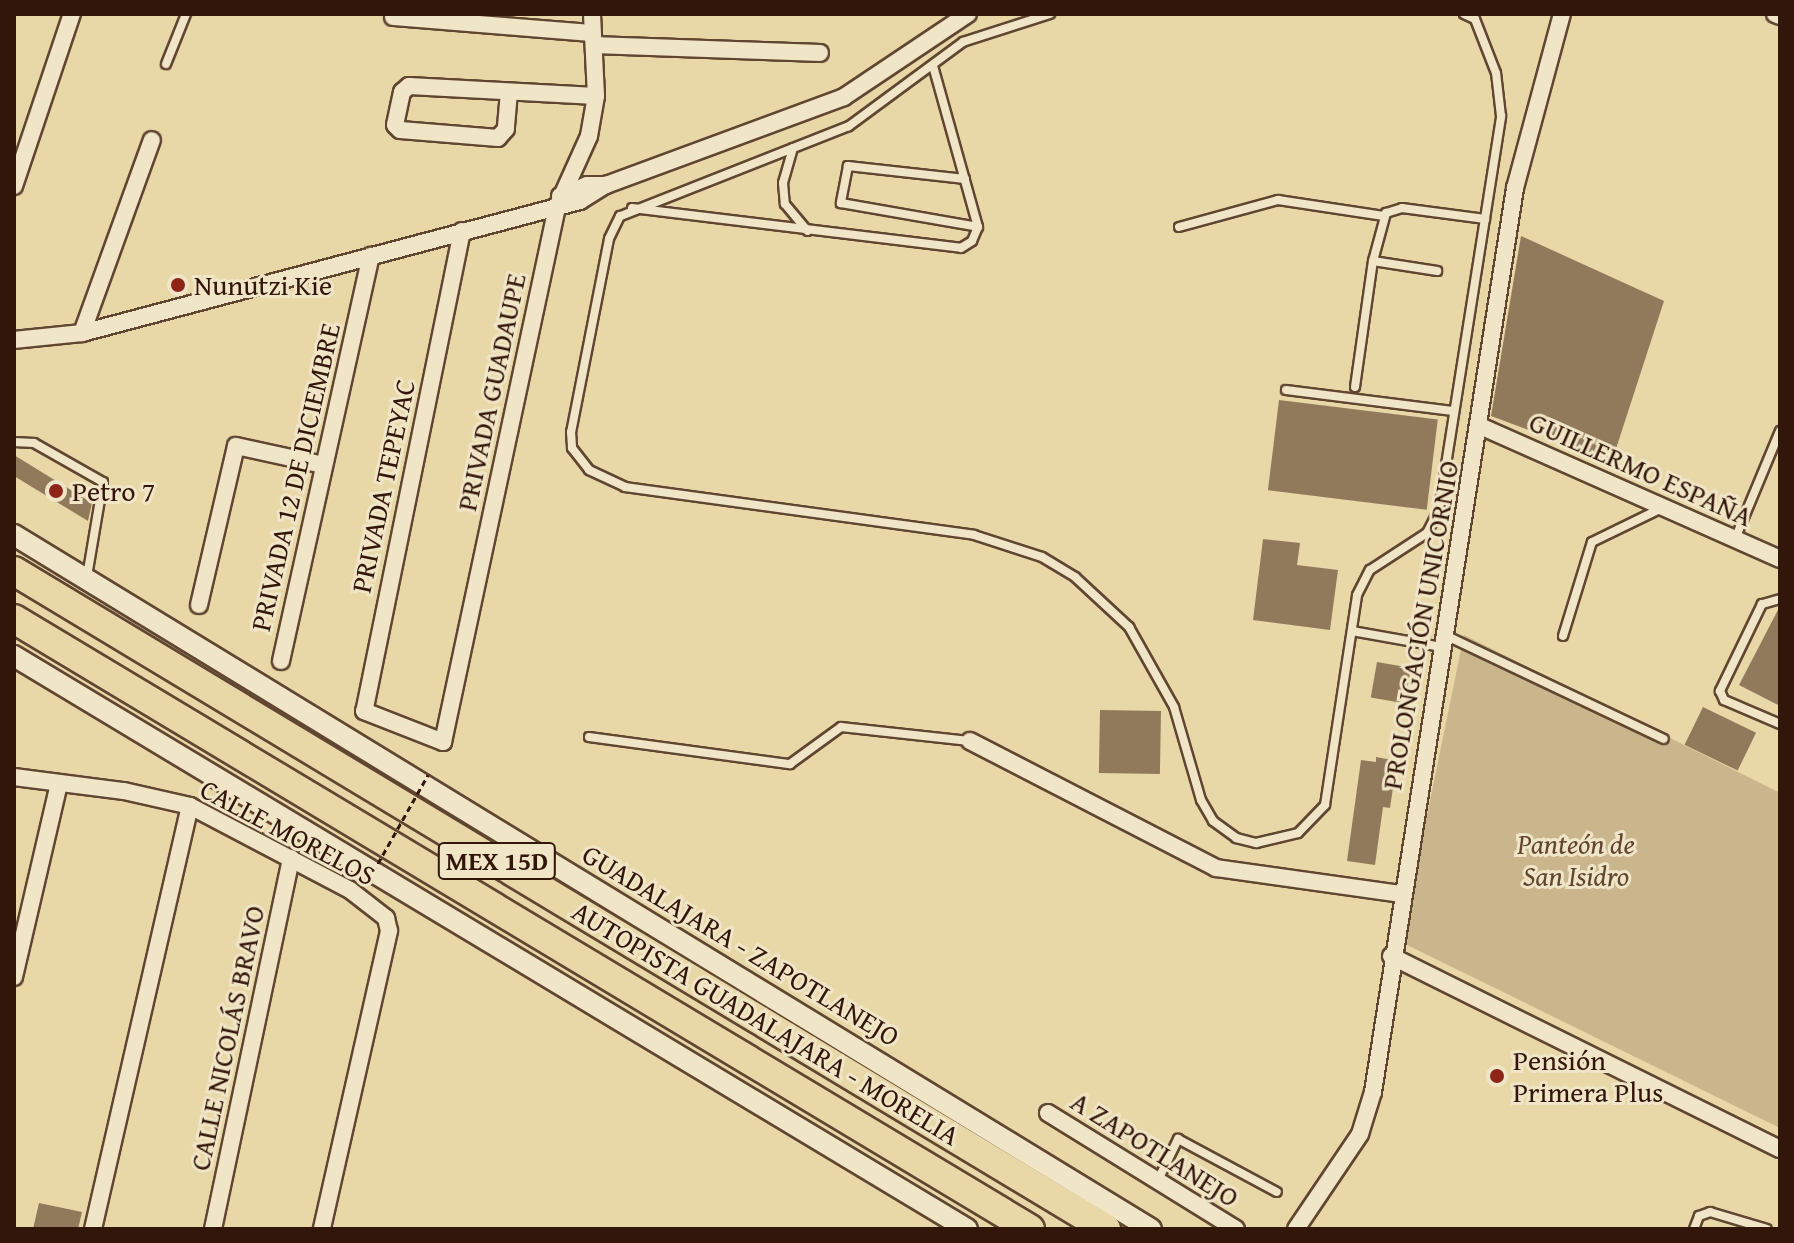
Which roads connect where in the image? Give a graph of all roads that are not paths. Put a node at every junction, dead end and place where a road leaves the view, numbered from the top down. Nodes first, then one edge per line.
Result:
1 (72, 14) edge
2 (186, 14) edge
3 (592, 14) edge
4 (968, 14) edge
5 (1050, 14) edge
6 (1464, 14) edge
7 (1562, 14) edge
8 (1478, 16) edge
9 (393, 17) dead end
10 (593, 39) junction
11 (820, 53) dead end
12 (166, 64) dead end
13 (933, 66) junction
14 (509, 92) junction
15 (596, 96) junction
16 (152, 140) dead end
17 (793, 148) junction
18 (965, 179) junction
19 (14, 186) edge
20 (559, 201) junction
21 (631, 208) junction
22 (1384, 216) junction
23 (1485, 219) junction
24 (978, 227) junction
25 (1179, 227) dead end
26 (462, 231) junction
27 (809, 232) junction
28 (371, 256) junction
29 (1373, 261) junction
30 (1437, 271) dead end
31 (82, 333) junction
32 (14, 340) edge
33 (1355, 387) dead end
34 (1286, 390) dead end
35 (1453, 411) junction
36 (1480, 426) junction
37 (1780, 431) edge
38 (14, 442) edge
39 (323, 465) junction
40 (1662, 507) junction
41 (14, 535) edge
42 (1735, 539) junction
43 (1780, 559) edge
44 (14, 571) edge
45 (87, 578) junction
46 (1780, 599) edge
47 (199, 605) dead end
48 (14, 619) edge
49 (1352, 631) junction
50 (1563, 636) dead end
51 (1443, 641) junction
52 (14, 656) edge
53 (281, 661) dead end
54 (1780, 724) edge
55 (402, 729) joint
56 (589, 737) dead end
57 (1664, 739) dead end
58 (970, 741) joint
59 (14, 777) edge
60 (59, 783) junction
61 (190, 806) junction
62 (291, 858) junction
63 (1401, 894) junction
64 (1391, 956) junction
65 (14, 977) edge
66 (1048, 1113) dead end
67 (1780, 1149) edge
68 (1158, 1181) junction
69 (1277, 1192) dead end
70 (93, 1229) edge
71 (213, 1229) edge
72 (322, 1229) edge
73 (967, 1229) edge
74 (1030, 1229) edge
75 (1106, 1229) edge
76 (1151, 1229) edge
77 (1236, 1229) edge
78 (1296, 1229) edge
79 (1694, 1229) edge
80 (1767, 1229) edge

1 - 19 street
2 - 12 lane
3 - 10 street, PRIVADA GUADAUPE
4 - 20 street
5 - 13 lane
6 - 8 lane
7 - 36 street, PROLONGACIÓN UNICORNIO
8 - 23 lane
9 - 10 street
10 - 11 street
10 - 15 street, PRIVADA GUADAUPE
13 - 17 lane
13 - 18 lane
14 - 14 street
14 - 15 street
15 - 20 street, PRIVADA GUADAUPE
16 - 31 street
17 - 21 lane
17 - 27 lane
18 - 24 lane
18 - 24 lane
20 - 26 street
20 - 55 street, PRIVADA GUADAUPE
21 - 27 lane
21 - 49 lane
22 - 23 lane
22 - 25 lane
22 - 29 lane
23 - 35 lane
24 - 27 lane
26 - 28 street
26 - 55 street, PRIVADA TEPEYAC
28 - 31 street
28 - 39 street, PRIVADA 12 DE DICIEMBRE
29 - 30 lane
29 - 33 lane
31 - 32 street
34 - 35 lane
35 - 49 lane
36 - 40 street, GUILLERMO ESPAÑA
36 - 51 street, PROLONGACIÓN UNICORNIO
37 - 42 lane
38 - 45 lane
39 - 47 street
39 - 53 street, PRIVADA 12 DE DICIEMBRE
40 - 42 street, GUILLERMO ESPAÑA
40 - 50 lane
41 - 45 street, GUADALAJARA - ZAPOTLANEJO
42 - 43 street, GUILLERMO ESPAÑA
44 - 75 highway, AUTOPISTA GUADALAJARA - MORELIA / MEX 15D
45 - 76 street, GUADALAJARA - ZAPOTLANEJO
46 - 54 lane
48 - 74 highway, AUTOPISTA GUADALAJARA - MORELIA / MEX 15D
49 - 51 lane
51 - 57 lane
51 - 63 street, PROLONGACIÓN UNICORNIO
52 - 73 street
56 - 58 lane
58 - 63 street
59 - 60 street, CALLE MORELOS
60 - 61 street, CALLE MORELOS
60 - 65 street
61 - 62 street, CALLE MORELOS
61 - 70 street
62 - 71 street, CALLE NICOLÁS BRAVO
62 - 72 street, CALLE MORELOS
63 - 64 street, PROLONGACIÓN UNICORNIO
64 - 67 street
64 - 78 street, PROLONGACIÓN UNICORNIO
66 - 68 street, A ZAPOTLANEJO
68 - 69 lane
68 - 77 street, A ZAPOTLANEJO
79 - 80 lane

